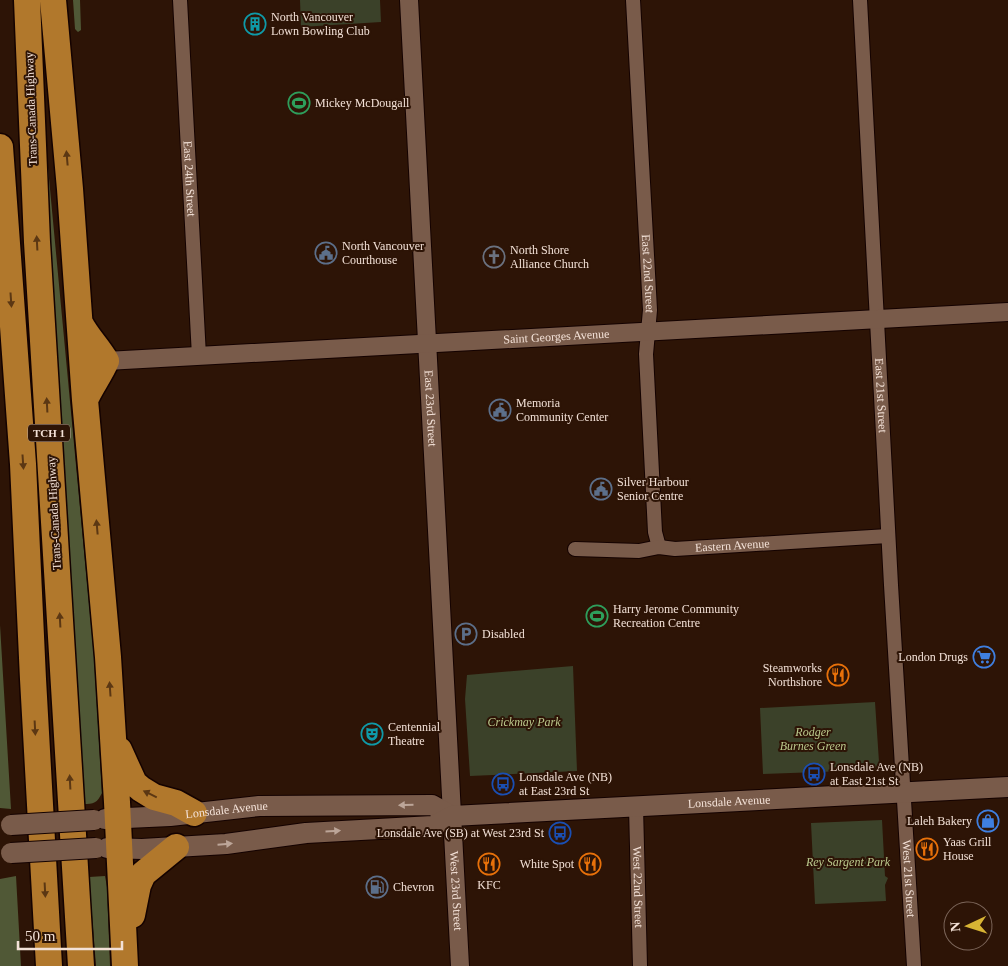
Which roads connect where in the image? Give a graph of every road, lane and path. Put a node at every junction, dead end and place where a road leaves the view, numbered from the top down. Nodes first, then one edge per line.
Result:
1 (26, 0) edge
2 (53, 0) edge
3 (180, 0) edge
4 (409, 0) edge
5 (633, 0) edge
6 (860, 0) edge
7 (0, 147) edge
8 (1008, 312) edge
9 (877, 319) junction
10 (79, 322) junction
11 (649, 331) junction
12 (427, 344) junction
13 (199, 356) junction
14 (106, 361) junction
15 (85, 400) junction
16 (888, 536) junction
17 (659, 547) junction
18 (575, 549) dead end
19 (114, 738) junction
20 (1008, 787) edge
21 (903, 792) junction
22 (636, 807) junction
23 (194, 813) junction
24 (452, 816) junction
25 (106, 819) junction
26 (6, 825) edge
27 (176, 847) junction
28 (108, 848) junction
29 (6, 854) edge
30 (125, 958) edge
31 (49, 966) edge
32 (80, 966) edge
33 (460, 966) edge
34 (640, 966) edge
35 (914, 966) edge

32 -> 1 highway, Trans-Canada Highway / TCH 1
10 -> 2 highway
3 - 13 street, East 24th Street
4 - 12 street, East 23rd Street
5 - 11 street, East 22nd Street
6 - 9 street, East 21st Street
7 -> 31 highway, TCH 1
8 - 9 street, Saint Georges Avenue
9 - 11 street, Saint Georges Avenue
9 - 16 street, East 21st Street
10 - 14 highway
10 - 15 highway
11 - 12 street, Saint Georges Avenue
11 - 17 street, East 22nd Street
12 - 13 street, Saint Georges Avenue
12 - 24 street, East 23rd Street
13 - 14 street, Saint Georges Avenue
14 - 15 highway
19 -> 15 highway
16 - 17 street, Eastern Avenue
16 - 21 street, East 21st Street
17 - 18 street, Eastern Avenue
23 -> 19 highway
19 - 25 highway
20 - 21 main road, Lonsdale Avenue
21 - 22 main road, Lonsdale Avenue
21 - 35 street, West 21st Street
22 - 24 main road, Lonsdale Avenue
22 - 34 street, West 22nd Street
24 -> 23 main road, Lonsdale Avenue
23 - 25 main road, Lonsdale Avenue
27 -> 24 main road, Lonsdale Avenue
24 - 33 street, West 23rd Street
25 - 26 main road, Lonsdale Avenue, bridge
25 - 28 highway
27 - 28 main road, Lonsdale Avenue
27 - 30 highway
28 - 29 main road, Lonsdale Avenue, bridge
28 - 30 highway

